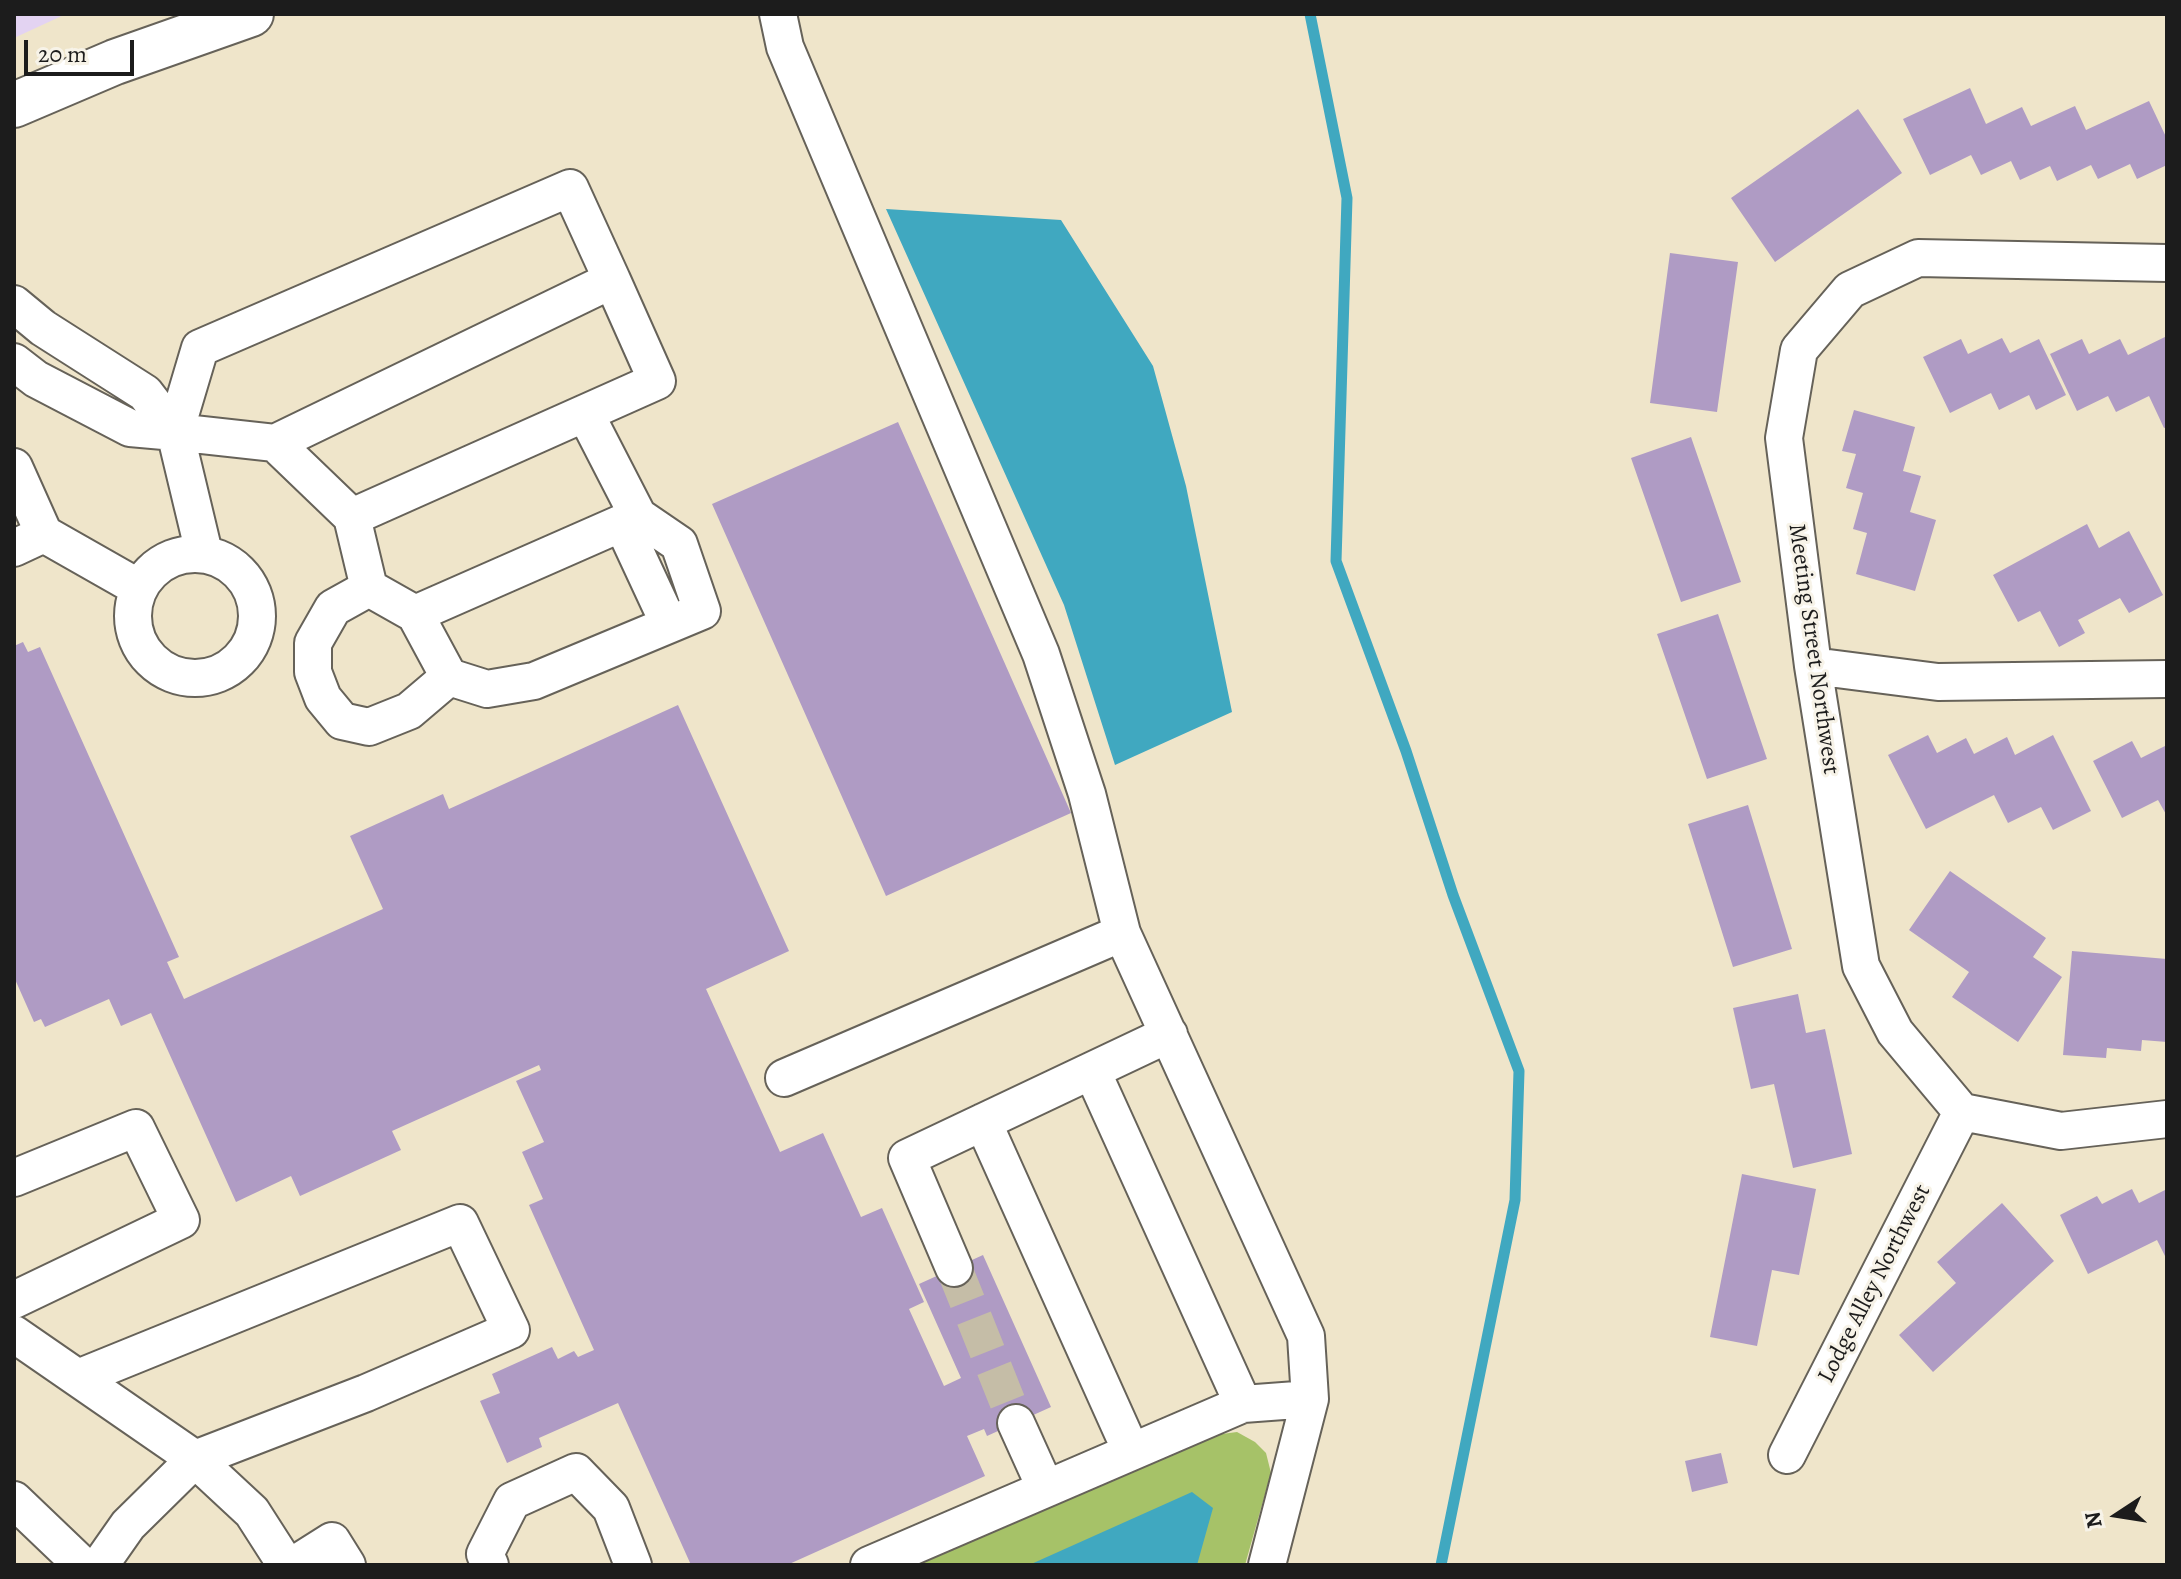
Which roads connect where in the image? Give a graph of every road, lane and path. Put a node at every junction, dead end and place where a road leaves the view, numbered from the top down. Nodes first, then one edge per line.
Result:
1 (251, 14) edge
2 (778, 14) edge
3 (14, 105) edge
4 (2167, 263) edge
5 (612, 280) junction
6 (14, 304) edge
7 (14, 362) edge
8 (585, 413) junction
9 (175, 432) junction
10 (275, 443) junction
11 (14, 467) edge
12 (352, 517) junction
13 (630, 519) junction
14 (29, 541) edge
15 (204, 553) junction
16 (139, 588) junction
17 (369, 588) junction
18 (415, 614) junction
19 (1813, 666) junction
20 (449, 677) junction
21 (2167, 679) edge
22 (1122, 933) junction
23 (1169, 1034) junction
24 (1092, 1071) junction
25 (784, 1078) dead end
26 (1962, 1112) junction
27 (2167, 1119) edge
28 (983, 1122) junction
29 (14, 1178) edge
30 (954, 1268) tunnel mouth
31 (14, 1300) edge
32 (14, 1334) edge
33 (78, 1378) junction
34 (1310, 1399) junction
35 (1243, 1404) junction
36 (1016, 1423) tunnel mouth
37 (1131, 1451) junction
38 (1787, 1455) dead end
39 (195, 1459) junction
40 (1045, 1487) junction
41 (14, 1500) edge
42 (874, 1564) edge
43 (82, 1565) edge
44 (100, 1565) edge
45 (286, 1565) edge
46 (294, 1565) edge
47 (347, 1565) edge
48 (490, 1565) edge
49 (633, 1565) edge
50 (1267, 1565) edge

1 - 3 highway
2 - 22 street
4 - 19 street, Meeting Street Northwest
5 - 8 street
5 - 9 street
5 - 10 street
6 - 9 street
7 - 9 street
8 - 12 street
8 - 13 street
9 - 10 street
9 - 15 street
10 - 12 street
11 - 14 street
12 - 17 street
13 - 18 street
13 - 20 street
14 - 16 street
15 - 16 street
15 - 16 street
17 - 18 street
17 - 20 street
18 - 20 street
19 - 21 street
19 - 26 street, Meeting Street Northwest
22 - 23 street
22 - 25 street
23 - 24 street
23 - 34 street
24 - 28 street
24 - 35 street
26 - 27 street
26 - 38 street, Lodge Alley Northwest
28 - 30 street
28 - 37 street
29 - 31 street
32 - 33 street
33 - 39 street
33 - 39 street
34 - 35 street
34 - 50 street
35 - 37 street
36 - 40 street
37 - 40 street
39 - 44 street
39 - 45 street
40 - 42 street
41 - 43 street
46 - 47 street
48 - 49 street

